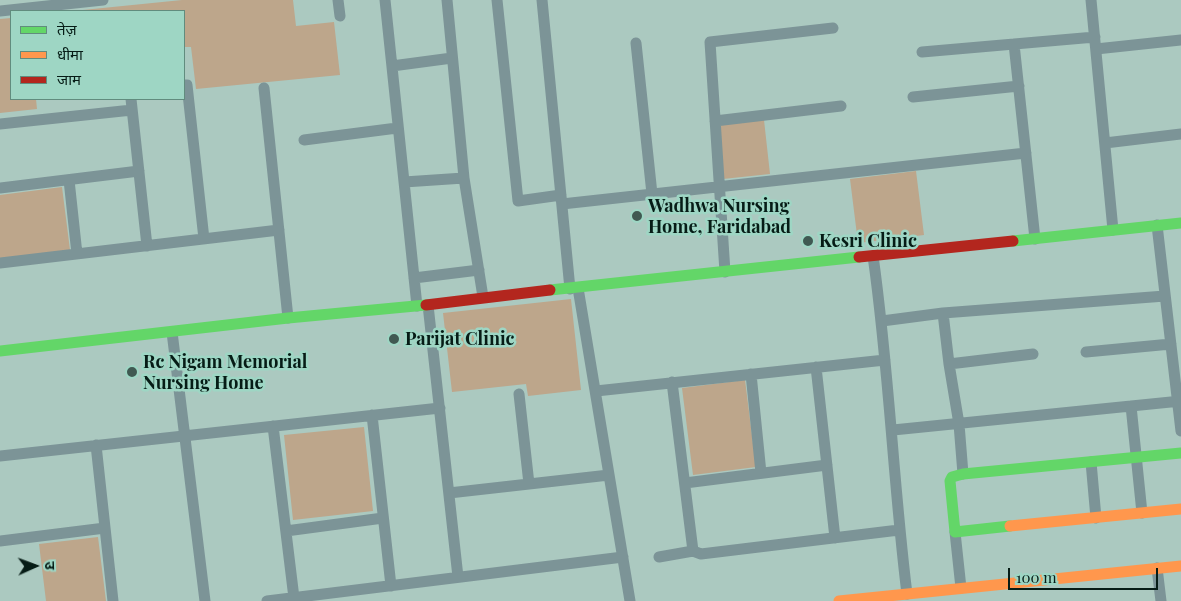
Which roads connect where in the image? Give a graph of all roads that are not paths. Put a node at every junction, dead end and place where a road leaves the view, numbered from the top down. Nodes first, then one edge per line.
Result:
1 (103, 0) edge
2 (338, 0) edge
3 (385, 0) edge
4 (447, 0) edge
5 (497, 0) edge
6 (542, 0) edge
7 (1091, 0) edge
8 (58, 2) edge
9 (12, 10) edge
10 (340, 16) dead end
11 (833, 28) dead end
12 (1181, 40) edge
13 (636, 43) dead end
14 (1095, 43) junction
15 (1014, 44) junction
16 (922, 52) dead end
17 (452, 58) junction
18 (392, 66) junction
19 (185, 85) edge
20 (1019, 86) junction
21 (264, 88) dead end
22 (913, 97) dead end
23 (132, 104) edge
24 (841, 106) dead end
25 (715, 121) junction
26 (0, 124) edge
27 (397, 128) junction
28 (1181, 134) edge
29 (304, 140) dead end
30 (1105, 143) junction
31 (1026, 153) junction
32 (139, 171) junction
33 (464, 178) junction
34 (69, 180) junction
35 (404, 182) junction
36 (719, 187) junction
37 (0, 188) edge
38 (652, 194) junction
39 (562, 200) junction
40 (1181, 223) edge
41 (1157, 225) junction
42 (279, 230) junction
43 (1113, 230) junction
44 (204, 239) junction
45 (1034, 239) junction
46 (147, 246) junction
47 (77, 254) junction
48 (873, 256) junction
49 (0, 264) edge
50 (479, 270) junction
51 (725, 272) junction
52 (414, 278) junction
53 (574, 289) junction
54 (1165, 296) junction
55 (483, 297) junction
56 (423, 305) junction
57 (943, 313) junction
58 (288, 318) junction
59 (882, 321) junction
60 (172, 332) junction
61 (1171, 344) junction
62 (0, 351) edge
63 (1086, 352) dead end
64 (1033, 354) dead end
65 (885, 360) junction
66 (949, 364) junction
67 (816, 367) junction
68 (751, 374) junction
69 (672, 382) junction
70 (596, 391) junction
71 (518, 394) dead end
72 (1179, 402) edge
73 (1131, 406) junction
74 (440, 408) junction
75 (372, 415) junction
76 (959, 424) junction
77 (273, 426) junction
78 (892, 430) junction
79 (1181, 431) edge
80 (185, 436) junction
81 (96, 445) junction
82 (1181, 453) edge
83 (0, 456) edge
84 (1136, 458) junction
85 (1091, 462) junction
86 (827, 465) junction
87 (761, 473) junction
88 (963, 474) junction
89 (609, 475) junction
90 (684, 483) junction
91 (529, 484) junction
92 (449, 493) junction
93 (1181, 509) edge
94 (1142, 513) junction
95 (383, 518) junction
96 (1096, 518) junction
97 (105, 528) junction
98 (899, 530) junction
99 (286, 531) junction
100 (955, 532) junction
101 (835, 538) junction
102 (0, 541) edge
103 (693, 551) junction
104 (623, 557) junction
105 (660, 557) dead end
106 (1181, 566) edge
107 (1157, 568) junction
108 (458, 577) junction
109 (391, 586) junction
110 (961, 588) junction
111 (907, 594) junction
112 (294, 598) junction
113 (113, 601) edge
114 (205, 601) edge
115 (268, 601) edge
116 (630, 601) edge
117 (839, 601) edge
118 (1161, 601) edge

1 - 8 street
2 - 10 street
3 - 18 street
4 - 17 street
5 - 39 street
6 - 39 street
7 - 14 street
8 - 9 street
11 - 25 street
12 - 14 street
13 - 38 street
14 - 15 street
14 - 30 street
15 - 16 street
15 - 20 street
17 - 18 street
17 - 33 street
18 - 27 street
19 - 44 street
20 - 22 street
20 - 31 street
21 - 42 street
23 - 26 street
23 - 32 street
24 - 25 street
25 - 36 street
27 - 29 street
27 - 35 street
28 - 30 street
30 - 43 street
31 - 36 street
31 - 45 street
32 - 34 street
32 - 46 street
33 - 35 street
33 - 50 street
34 - 37 street
34 - 47 street
35 - 52 street
36 - 38 street
36 - 51 street
38 - 39 street
39 - 53 street
40 - 41 street
41 - 43 street
41 - 54 street
42 - 44 street
42 - 58 street
43 - 45 street
44 - 46 street
45 - 48 street
46 - 47 street
47 - 49 street
48 - 51 street
48 - 59 street
50 - 52 street
50 - 55 street
51 - 53 street
52 - 56 street
53 - 55 street
53 - 70 street
54 - 57 street
54 - 61 street
55 - 56 street
56 - 58 street
56 - 74 street
57 - 59 street
57 - 66 street
58 - 60 street
59 - 65 street
60 - 62 street
60 - 80 street
61 - 63 street
61 - 72 street
64 - 66 street
65 - 67 street
65 - 78 street
66 - 76 street
67 - 68 street
67 - 86 street
68 - 69 street
68 - 87 street
69 - 70 street
69 - 90 street
70 - 89 street
71 - 91 street
72 - 73 street
72 - 79 street
73 - 76 street
73 - 84 street
74 - 75 street
74 - 92 street
75 - 77 street
75 - 95 street
76 - 78 street
76 - 88 street
77 - 80 street
77 - 99 street
78 - 98 street
80 - 81 street
80 - 114 street
81 - 83 street
81 - 97 street
82 - 84 street
84 - 85 street
84 - 94 street
85 - 88 street
85 - 96 street
86 - 87 street
86 - 101 street
87 - 90 street
88 - 100 street
89 - 91 street
89 - 104 street
90 - 103 street
91 - 92 street
92 - 108 street
93 - 94 street
94 - 96 street
95 - 99 street
95 - 109 street
96 - 100 street
97 - 102 street
97 - 113 street
98 - 101 street
98 - 111 street
99 - 112 street
100 - 110 street
101 - 103 street
103 - 105 street
104 - 108 street
104 - 116 street
106 - 107 street
107 - 110 street
107 - 118 street
108 - 109 street
109 - 112 street
110 - 111 street
111 - 117 street
112 - 115 street

